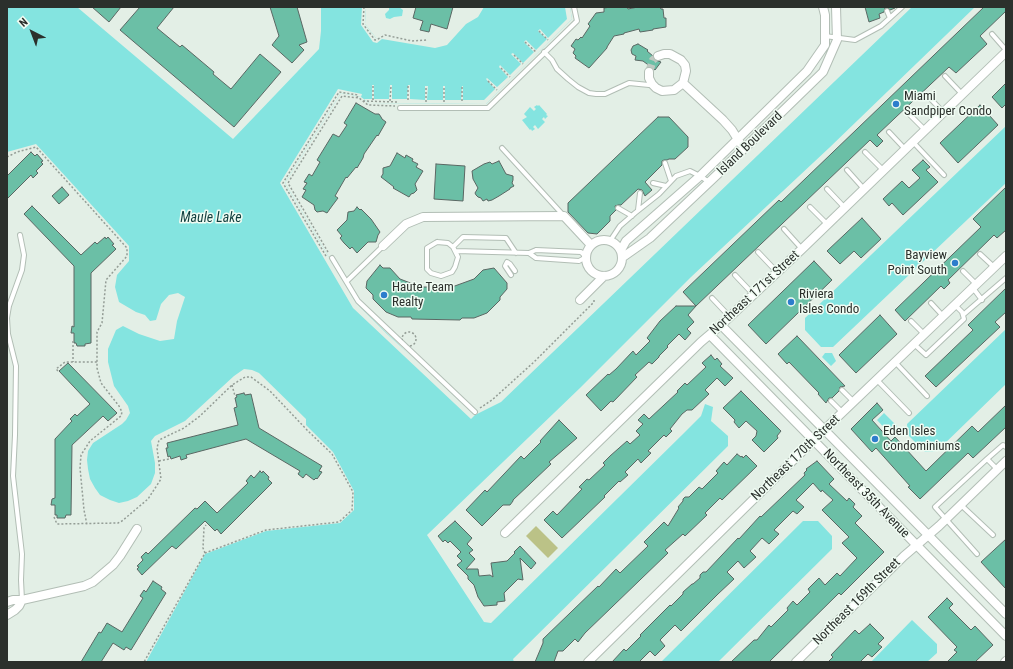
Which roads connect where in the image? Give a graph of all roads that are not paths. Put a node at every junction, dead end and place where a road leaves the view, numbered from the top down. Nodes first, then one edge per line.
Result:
1 (574, 7) edge
2 (824, 7) edge
3 (836, 7) edge
4 (902, 7) edge
5 (887, 11) dead end
6 (890, 18) junction
7 (992, 34) dead end
8 (825, 36) junction
9 (837, 37) junction
10 (1006, 51) edge
11 (544, 52) junction
12 (658, 56) dead end
13 (816, 58) junction
14 (826, 66) junction
15 (648, 72) dead end
16 (945, 76) dead end
17 (683, 83) junction
18 (652, 84) junction
19 (962, 94) junction
20 (927, 95) dead end
21 (400, 108) road end
22 (944, 112) junction
23 (908, 113) dead end
24 (925, 130) junction
25 (888, 132) dead end
26 (737, 139) junction
27 (913, 142) junction
28 (502, 148) dead end
29 (744, 149) junction
30 (905, 149) junction
31 (865, 152) dead end
32 (665, 163) dead end
33 (847, 170) dead end
34 (883, 171) junction
35 (944, 175) dead end
36 (700, 176) junction
37 (671, 181) junction
38 (709, 182) junction
39 (653, 183) dead end
40 (666, 186) junction
41 (828, 189) dead end
42 (864, 190) junction
43 (640, 193) dead end
44 (810, 207) dead end
45 (618, 208) dead end
46 (845, 208) junction
47 (638, 210) junction
48 (564, 216) junction
49 (632, 216) junction
50 (827, 225) junction
51 (784, 229) dead end
52 (20, 235) dead end
53 (610, 240) junction
54 (591, 245) junction
55 (383, 246) joint
56 (453, 247) junction
57 (802, 249) junction
58 (456, 251) junction
59 (506, 252) junction
60 (516, 252) junction
61 (758, 252) dead end
62 (529, 253) junction
63 (622, 254) junction
64 (980, 254) dead end
65 (586, 256) junction
66 (1006, 256) edge
67 (329, 258) road end
68 (507, 262) junction
69 (994, 268) junction
70 (515, 271) dead end
71 (963, 271) dead end
72 (778, 272) junction
73 (511, 275) dead end
74 (735, 275) dead end
75 (604, 276) junction
76 (1006, 278) edge
77 (347, 281) junction
78 (974, 286) junction
79 (754, 295) junction
80 (712, 298) dead end
81 (580, 300) dead end
82 (982, 300) junction
83 (931, 303) dead end
84 (955, 305) junction
85 (963, 315) junction
86 (943, 316) junction
87 (730, 317) junction
88 (911, 321) dead end
89 (721, 325) junction
90 (710, 334) junction
91 (924, 335) junction
92 (914, 344) junction
93 (895, 362) junction
94 (877, 380) junction
95 (842, 390) dead end
96 (926, 396) dead end
97 (831, 401) dead end
98 (854, 402) junction
99 (475, 412) road end
100 (843, 413) junction
101 (908, 413) dead end
102 (824, 430) junction
103 (814, 440) junction
104 (1005, 444) edge
105 (987, 459) junction
106 (1006, 461) edge
107 (998, 469) junction
108 (960, 505) junction
109 (946, 518) junction
110 (138, 529) dead end
111 (505, 533) dead end
112 (928, 535) junction
113 (993, 536) dead end
114 (916, 545) junction
115 (977, 554) dead end
116 (22, 600) junction
117 (7, 602) edge
118 (7, 614) edge
119 (1006, 614) edge
120 (1006, 636) edge
121 (588, 662) edge
122 (796, 662) edge

1 - 11 lane
2 - 8 street, Island Boulevard
3 - 9 street, Island Boulevard
4 - 6 lane
5 - 6 lane
6 - 9 lane
7 - 10 lane
8 - 9 lane
8 - 13 street, Island Boulevard
9 - 14 street, Island Boulevard
10 - 19 street, Northeast 171st Street
11 - 18 lane
11 - 21 lane
12 - 17 street
13 - 14 street
13 - 26 street, Island Boulevard
14 - 29 street, Island Boulevard
15 - 18 street
16 - 19 lane
17 - 18 street
17 - 26 street
19 - 22 street, Northeast 171st Street
20 - 22 lane
22 - 24 street, Northeast 171st Street
23 - 24 lane
24 - 27 street, Northeast 171st Street
25 - 30 lane
26 - 29 street
26 - 36 street, Island Boulevard
27 - 30 street, Northeast 171st Street
27 - 35 lane
28 - 48 lane
29 - 38 street, Island Boulevard
30 - 34 street, Northeast 171st Street
31 - 34 lane
32 - 37 lane
33 - 42 lane
34 - 42 street, Northeast 171st Street
36 - 37 lane
36 - 38 lane
36 - 63 street, Island Boulevard
37 - 40 lane
38 - 63 street, Island Boulevard
39 - 40 lane
40 - 47 lane
41 - 46 lane
42 - 46 street, Northeast 171st Street
43 - 47 lane
44 - 50 lane
45 - 49 lane
46 - 50 street, Northeast 171st Street
47 - 49 lane
48 - 54 street
48 - 55 street
49 - 53 lane
50 - 57 street, Northeast 171st Street
51 - 57 lane
52 - 116 lane
53 - 54 street
53 - 63 street
54 - 65 street
55 - 77 lane
56 - 58 lane
56 - 58 lane
56 - 60 lane
57 - 72 street, Northeast 171st Street
58 - 59 lane
59 - 60 lane
59 - 68 lane
60 - 62 lane
61 - 72 lane
62 - 65 lane
62 - 65 lane
63 - 75 street, Island Boulevard
64 - 69 lane
65 - 75 street
66 - 69 street, Northeast 170th Street
67 - 77 lane
68 - 70 lane
68 - 73 lane
69 - 78 street, Northeast 170th Street
71 - 78 lane
72 - 79 street, Northeast 171st Street
74 - 79 lane
75 - 81 street, Island Boulevard
76 - 82 lane
77 - 99 lane
78 - 82 lane
78 - 84 street, Northeast 170th Street
79 - 87 street, Northeast 171st Street
80 - 87 lane
82 - 85 lane
83 - 86 lane
84 - 85 lane
84 - 86 street, Northeast 170th Street
85 - 92 lane
86 - 91 street, Northeast 170th Street
87 - 89 street, Northeast 171st Street
88 - 91 lane
89 - 90 street, Northeast 171st Street
89 - 102 street, Northeast 35th Avenue
90 - 103 street, Northeast 35th Avenue
90 - 111 street, Northeast 171st Street
91 - 92 street, Northeast 170th Street
92 - 93 street, Northeast 170th Street
93 - 94 street, Northeast 170th Street
93 - 96 lane
94 - 98 street, Northeast 170th Street
94 - 101 lane
95 - 98 lane
97 - 100 lane
98 - 100 street, Northeast 170th Street
100 - 102 street, Northeast 170th Street
102 - 103 street, Northeast 170th Street
102 - 112 street, Northeast 35th Avenue
103 - 114 street, Northeast 35th Avenue
103 - 121 street, Northeast 170th Street
104 - 105 lane
105 - 107 lane
105 - 109 lane
106 - 107 street, Northeast 169th Street
107 - 108 street, Northeast 169th Street
108 - 109 street, Northeast 169th Street
108 - 113 lane
109 - 112 street, Northeast 169th Street
109 - 115 lane
110 - 116 street
112 - 114 street, Northeast 169th Street
112 - 119 street, Northeast 35th Avenue
114 - 120 street, Northeast 35th Avenue
114 - 122 street, Northeast 169th Street
116 - 117 street
116 - 118 street

